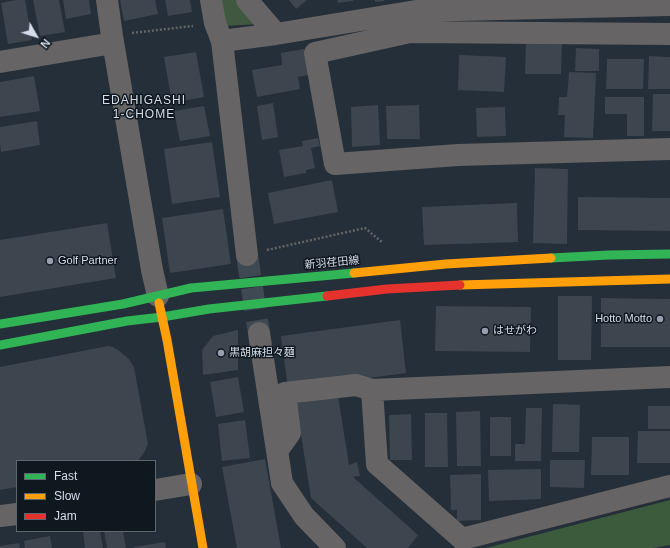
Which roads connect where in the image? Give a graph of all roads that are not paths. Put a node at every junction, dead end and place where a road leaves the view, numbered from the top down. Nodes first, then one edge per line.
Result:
1 (107, 0) edge
2 (211, 0) edge
3 (247, 0) edge
4 (670, 5) edge
5 (219, 32) junction
6 (276, 34) junction
7 (670, 34) edge
8 (113, 40) junction
9 (0, 62) edge
10 (670, 149) edge
11 (670, 254) edge
12 (247, 255) tunnel mouth
13 (670, 279) edge
14 (160, 306) junction
15 (0, 324) edge
16 (259, 333) tunnel mouth
17 (0, 345) edge
18 (670, 377) edge
19 (372, 390) junction
20 (277, 451) junction
21 (191, 484) junction
22 (670, 486) edge
23 (156, 490) edge
24 (16, 514) edge
25 (0, 516) edge
26 (203, 548) edge
27 (335, 548) edge

1 - 8 street
2 - 5 street
3 - 6 street
4 - 6 street
5 - 6 street
5 - 12 street
7 - 10 street
8 - 9 street
8 - 14 street
11 - 14 street, 新羽荏田線
13 - 14 street, 新羽荏田線
14 - 15 street, 新羽荏田線
14 - 17 street, 新羽荏田線
14 - 21 street
16 - 20 street
18 - 19 street
19 - 20 street
19 - 22 street
20 - 27 street
21 - 23 street
21 - 26 street
24 - 25 street

